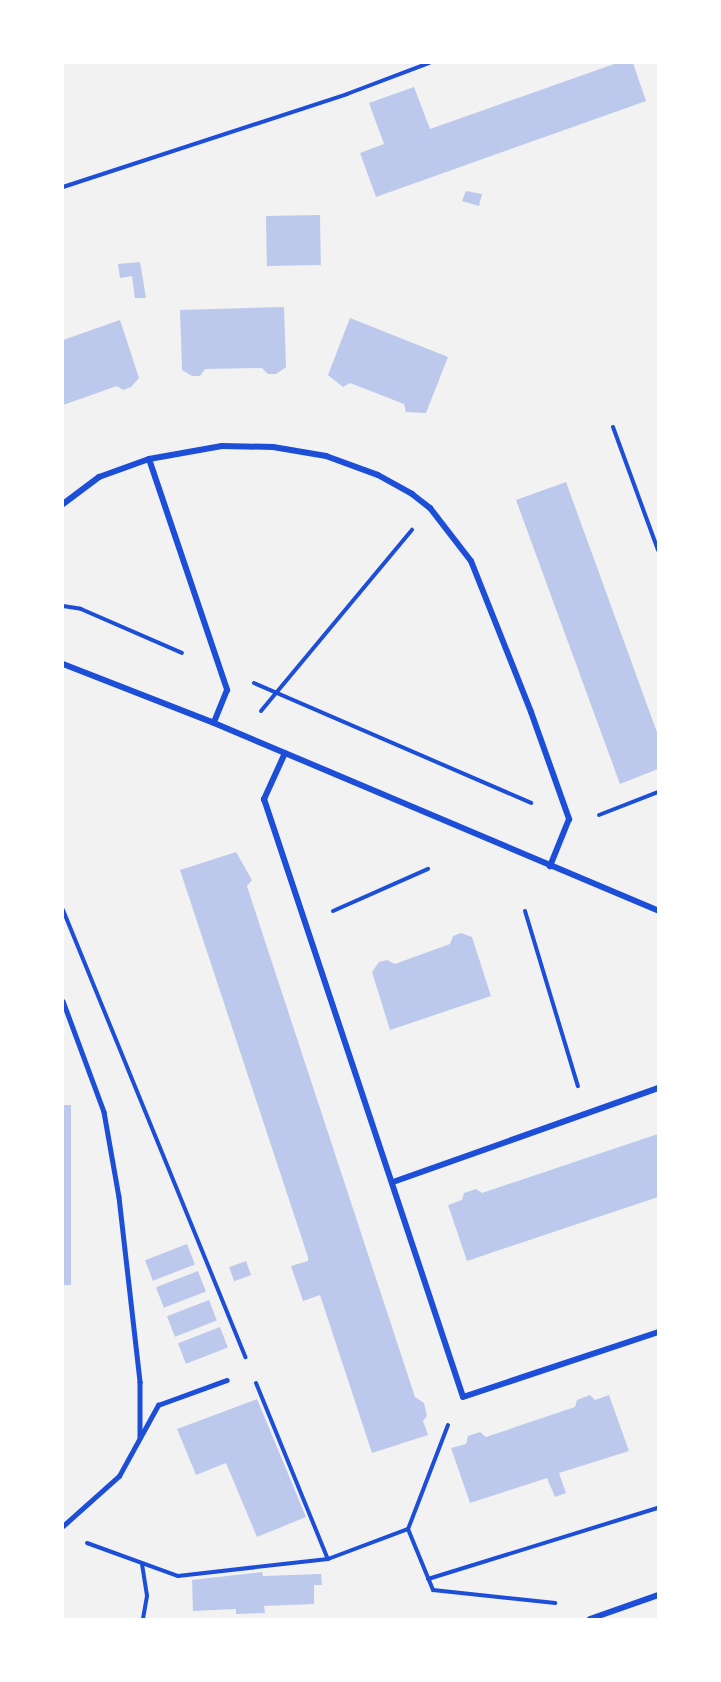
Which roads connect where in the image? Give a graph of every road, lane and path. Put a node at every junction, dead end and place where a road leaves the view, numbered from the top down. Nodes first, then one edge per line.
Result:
1 (429, 63) edge
2 (63, 187) edge
3 (613, 427) dead end
4 (149, 459) junction
5 (63, 504) edge
6 (417, 524) dead end
7 (658, 550) edge
8 (63, 606) edge
9 (187, 655) dead end
10 (63, 663) edge
11 (245, 679) dead end
12 (276, 691) junction
13 (261, 711) dead end
14 (214, 723) junction
15 (285, 753) junction
16 (658, 792) edge
17 (534, 804) dead end
18 (592, 817) dead end
19 (550, 866) junction
20 (428, 869) dead end
21 (63, 910) edge
22 (525, 911) dead end
23 (658, 911) edge
24 (326, 915) dead end
25 (63, 1001) edge
26 (658, 1088) edge
27 (587, 1113) junction
28 (393, 1182) junction
29 (658, 1332) edge
30 (247, 1361) dead end
31 (252, 1372) dead end
32 (227, 1380) dead end
33 (448, 1425) dead end
34 (140, 1438) junction
35 (658, 1508) edge
36 (63, 1526) edge
37 (408, 1530) junction
38 (74, 1539) dead end
39 (328, 1559) junction
40 (142, 1563) junction
41 (428, 1579) junction
42 (658, 1595) edge
43 (555, 1603) dead end
44 (143, 1619) edge
45 (590, 1619) edge

1 - 2 path
3 - 7 path
4 - 5 street
4 - 14 street
4 - 19 street
6 - 12 path
8 - 9 path
10 - 14 street
11 - 12 path
12 - 13 path
12 - 17 path
14 - 15 street
15 - 19 street
15 - 28 street
16 - 18 path
19 - 23 street
20 - 24 path
21 - 30 path
22 - 27 path
25 - 34 lane
26 - 27 street
27 - 28 street
28 - 29 street
31 - 39 path
32 - 34 lane
33 - 37 path
34 - 36 lane
35 - 41 path
37 - 39 path
37 - 41 path
38 - 40 path
39 - 40 path
40 - 44 path
41 - 43 path
42 - 45 street

